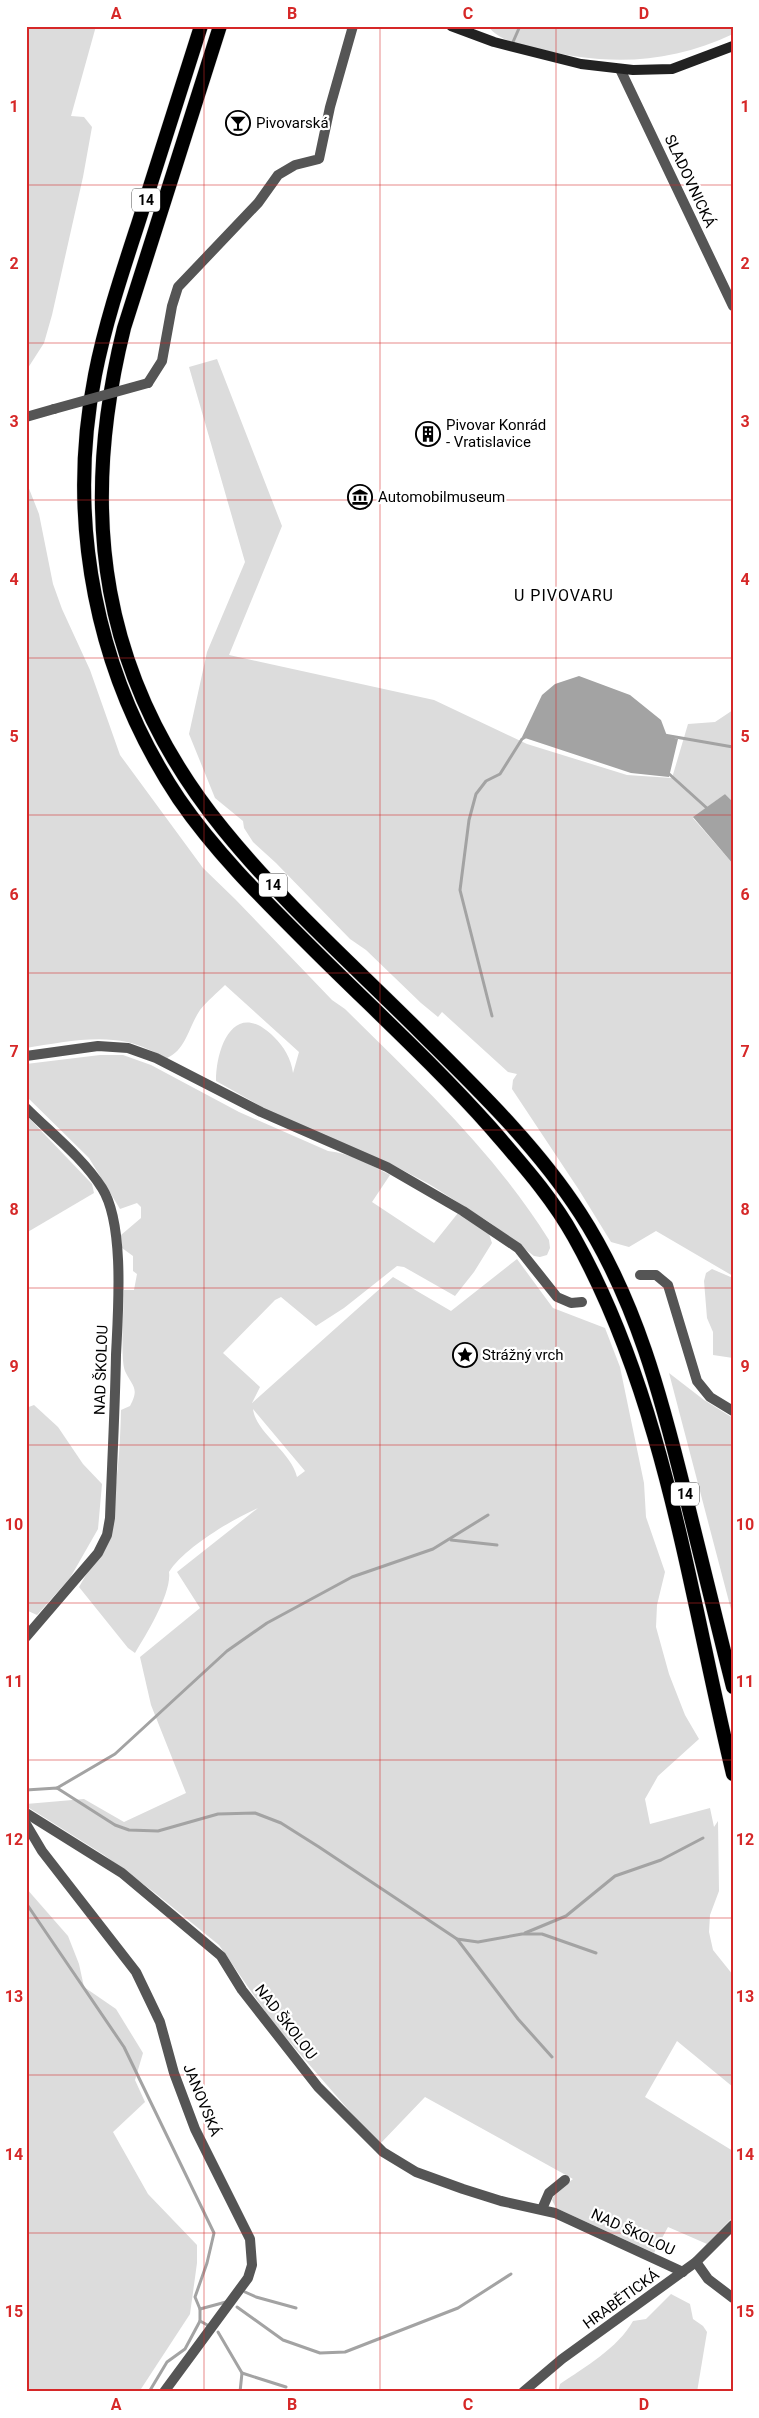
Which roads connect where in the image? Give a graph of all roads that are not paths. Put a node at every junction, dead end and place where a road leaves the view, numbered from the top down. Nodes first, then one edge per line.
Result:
1 (201, 26) edge
2 (220, 26) edge
3 (353, 26) edge
4 (451, 26) edge
5 (733, 46) edge
6 (620, 69) junction
7 (733, 306) edge
8 (26, 417) edge
9 (26, 1056) edge
10 (26, 1108) edge
11 (640, 1275) dead end
12 (582, 1302) dead end
13 (733, 1411) edge
14 (26, 1638) edge
15 (733, 1687) edge
16 (733, 1774) edge
17 (26, 1813) edge
18 (26, 1824) edge
19 (565, 2180) dead end
20 (542, 2209) junction
21 (733, 2225) edge
22 (696, 2262) junction
23 (683, 2272) junction
24 (733, 2298) edge
25 (164, 2392) edge
26 (524, 2392) edge

1 - 16 highway, 14
2 - 15 highway, 14
3 - 8 street, bridge
4 - 6 main road
5 - 6 main road
6 - 7 street, SLADOVNICKÁ
9 - 12 street
10 - 14 street, NAD ŠKOLOU
11 - 13 street
17 - 20 street, NAD ŠKOLOU
18 - 25 street, JANOVSKÁ
19 - 20 street
20 - 23 street, NAD ŠKOLOU
21 - 22 street, HRABĚTICKÁ
22 - 23 street, HRABĚTICKÁ
22 - 24 street
23 - 26 street, HRABĚTICKÁ

